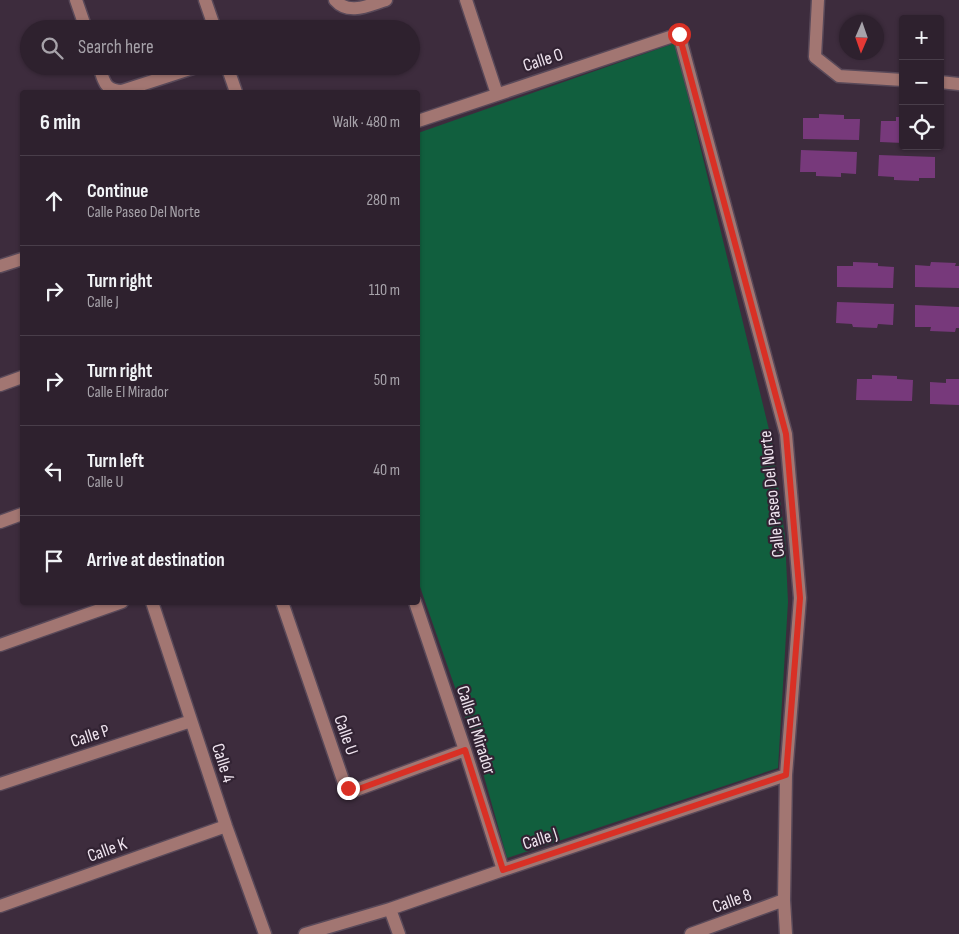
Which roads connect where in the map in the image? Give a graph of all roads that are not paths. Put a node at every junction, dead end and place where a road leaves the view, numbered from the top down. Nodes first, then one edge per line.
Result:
1 (76, 0) edge
2 (205, 0) edge
3 (386, 0) edge
4 (466, 0) edge
5 (818, 0) edge
6 (340, 4) edge
7 (83, 20) edge
8 (212, 20) edge
9 (679, 34) joint
10 (102, 75) edge
11 (171, 75) edge
12 (231, 75) edge
13 (899, 80) edge
14 (944, 82) edge
15 (959, 84) edge
16 (111, 90) edge
17 (125, 90) edge
18 (235, 90) edge
19 (497, 94) junction
20 (420, 120) edge
21 (20, 260) edge
22 (0, 266) edge
23 (20, 378) edge
24 (0, 385) edge
25 (20, 515) edge
26 (0, 522) edge
27 (113, 605) edge
28 (153, 605) edge
29 (283, 605) edge
30 (416, 605) edge
31 (0, 645) edge
32 (191, 721) junction
33 (465, 750) junction
34 (786, 775) junction
35 (0, 784) edge
36 (226, 826) junction
37 (503, 870) junction
38 (784, 900) junction
39 (0, 906) edge
40 (390, 910) junction
41 (264, 934) edge
42 (305, 934) edge
43 (398, 934) edge
44 (691, 934) edge
45 (786, 934) edge

1 - 7 street
2 - 8 street
3 - 6 street
4 - 19 street
5 - 13 street
9 - 19 street, Calle O
9 - 34 street, Calle Paseo Del Norte
10 - 16 street
11 - 17 street
12 - 18 street
14 - 15 street
19 - 20 street, Calle O
21 - 22 street
23 - 24 street
25 - 26 street
27 - 31 street
28 - 32 street, Calle 4
29 - 33 street, Calle U
30 - 33 street, Calle El Mirador
32 - 35 street, Calle P
32 - 36 street, Calle 4
33 - 37 street, Calle El Mirador
34 - 37 street, Calle J
34 - 38 street, Calle Paseo Del Norte
36 - 39 street, Calle K
36 - 41 street, Calle 4
37 - 40 street, Calle J
38 - 44 street, Calle 8
38 - 45 street, Calle Paseo Del Norte
40 - 42 street, Calle J
40 - 43 street

